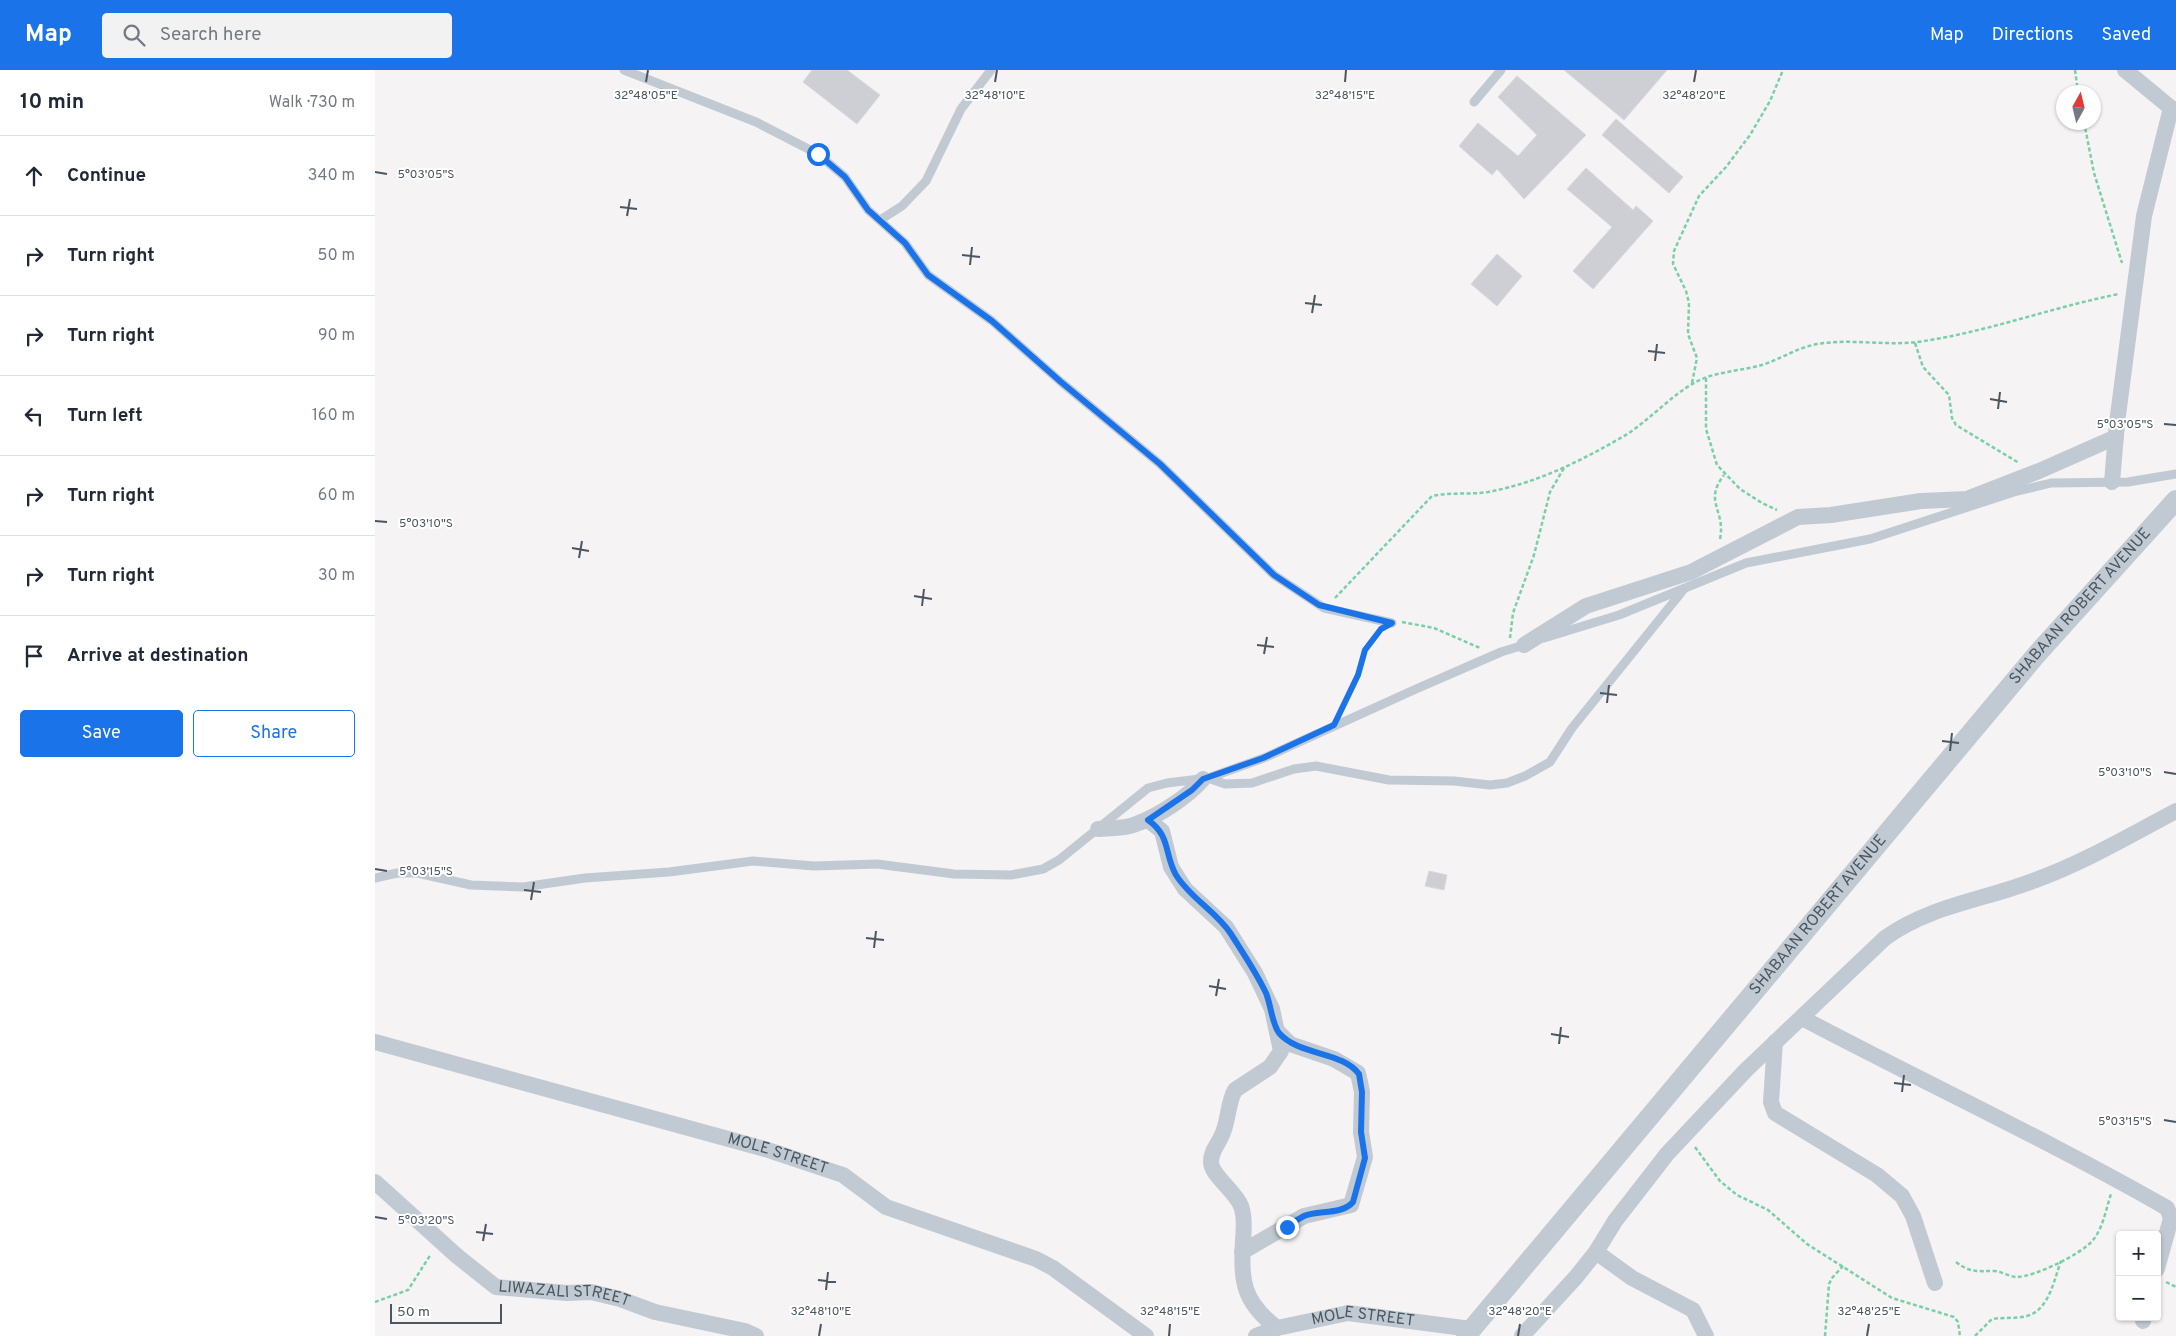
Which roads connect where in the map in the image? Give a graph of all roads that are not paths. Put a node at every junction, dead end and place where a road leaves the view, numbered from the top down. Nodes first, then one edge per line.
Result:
1 (624, 70) edge
2 (991, 70) edge
3 (1501, 70) edge
4 (2125, 70) edge
5 (1474, 102) dead end
6 (2174, 110) edge
7 (2165, 132) junction
8 (2176, 149) edge
9 (880, 220) junction
10 (2115, 437) junction
11 (2176, 474) edge
12 (2112, 482) junction
13 (2176, 500) edge
14 (1685, 586) junction
15 (1392, 623) road end
16 (1517, 647) junction
17 (1206, 778) junction
18 (2176, 811) edge
19 (1148, 820) junction
20 (1098, 829) junction
21 (375, 878) edge
22 (1802, 1018) junction
23 (1277, 1031) junction
24 (375, 1042) edge
25 (1775, 1042) junction
26 (375, 1182) edge
27 (1242, 1252) junction
28 (1596, 1252) junction
29 (2161, 1254) edge
30 (1935, 1283) dead end
31 (1277, 1328) junction
32 (1468, 1333) edge
33 (756, 1336) edge
34 (1146, 1336) edge
35 (1256, 1336) edge
36 (1522, 1336) edge
37 (1705, 1336) edge

1 - 9 lane
2 - 9 lane
3 - 5 lane
4 - 6 street
6 - 7 street
7 - 8 street
7 - 10 street
9 - 15 lane
10 - 12 street
10 - 16 street
11 - 12 lane
12 - 14 lane
13 - 32 street, SHABAAN ROBERT AVENUE
14 - 16 lane
14 - 17 lane
16 - 17 lane
17 - 19 street
17 - 20 lane
18 - 22 street
19 - 20 street
19 - 23 street
20 - 21 lane
22 - 25 street
22 - 29 street
23 - 27 street
23 - 27 street
24 - 34 street, MOLE STREET
25 - 28 street
25 - 30 street
26 - 33 street, LIWAZALI STREET
27 - 31 street
28 - 36 street
28 - 37 street
31 - 32 street, MOLE STREET
31 - 35 street, MOLE STREET

